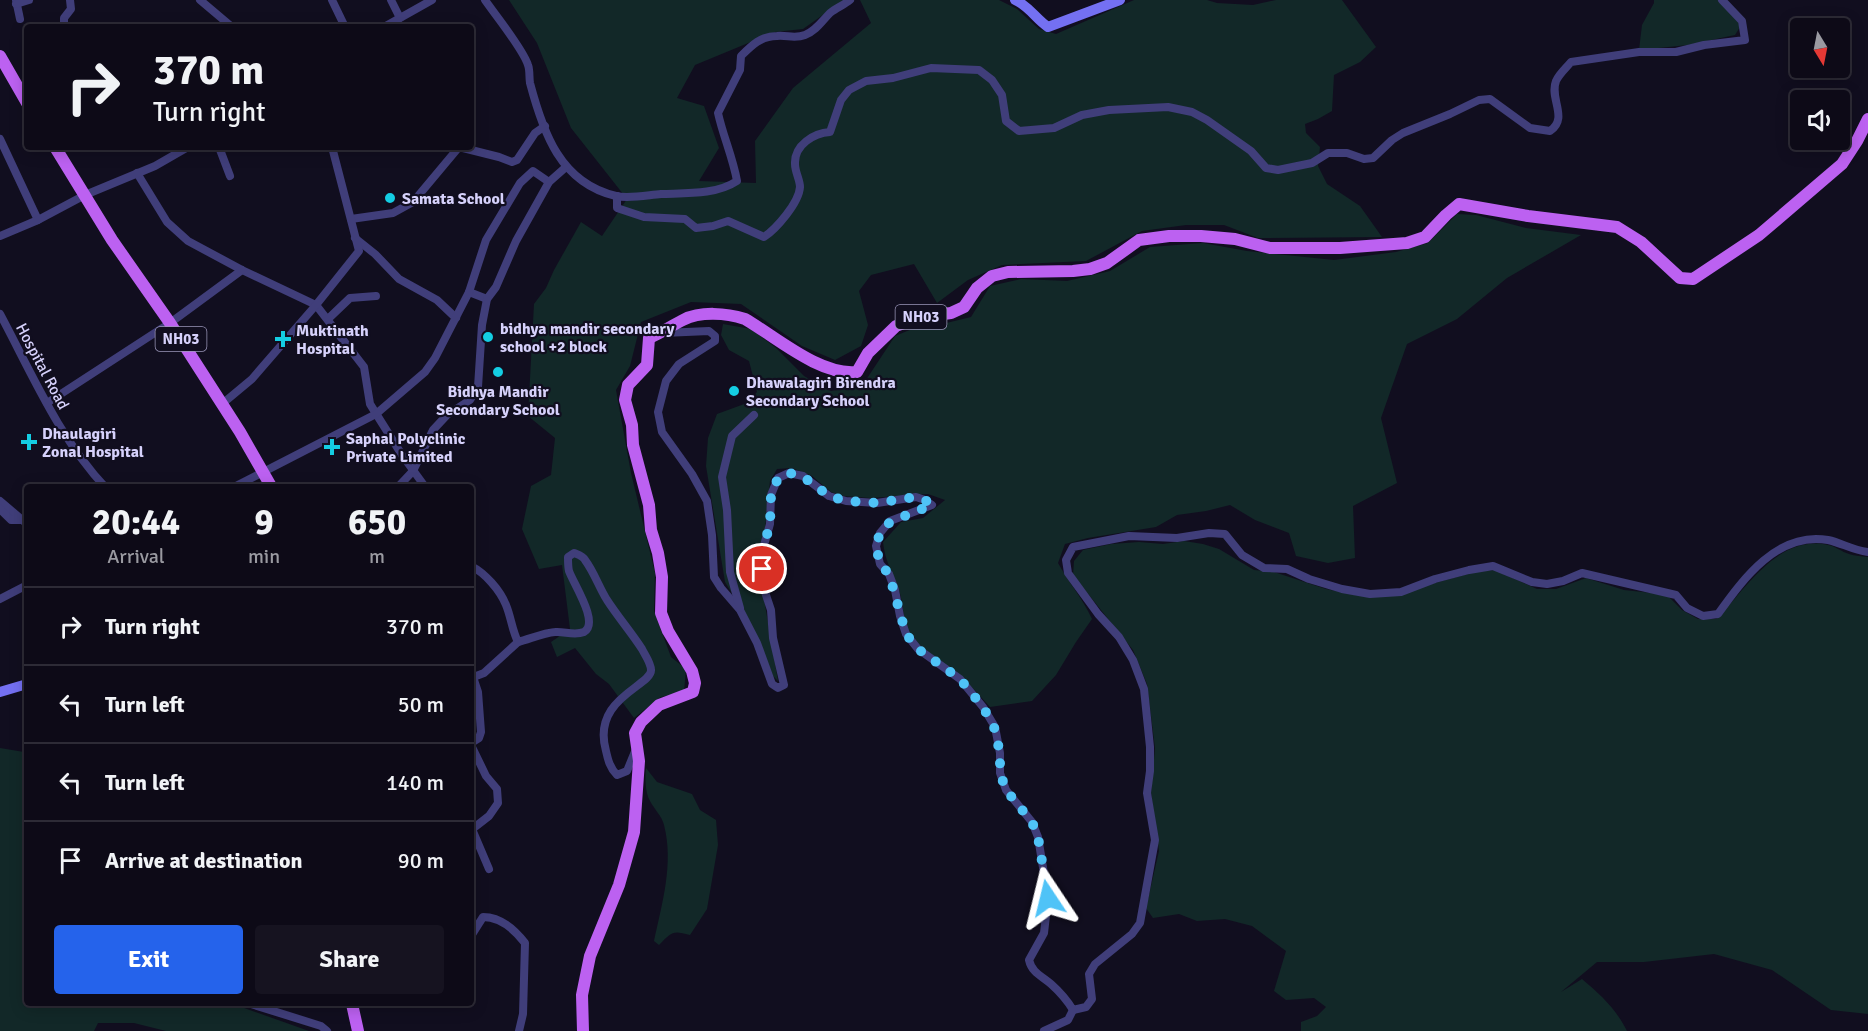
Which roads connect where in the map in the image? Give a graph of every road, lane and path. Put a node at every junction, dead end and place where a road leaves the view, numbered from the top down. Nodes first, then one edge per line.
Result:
1 (29, 0) edge
2 (70, 0) edge
3 (200, 0) edge
4 (332, 0) edge
5 (391, 0) edge
6 (432, 0) edge
7 (485, 0) edge
8 (850, 0) edge
9 (1016, 0) edge
10 (1120, 0) edge
11 (1722, 0) edge
12 (16, 2) edge
13 (400, 18) junction
14 (20, 19) dead end
15 (64, 24) edge
16 (228, 24) edge
17 (344, 24) edge
18 (389, 24) edge
19 (0, 56) edge
20 (24, 98) edge
21 (1868, 119) edge
22 (545, 126) junction
23 (0, 139) edge
24 (57, 150) edge
25 (183, 150) edge
26 (220, 150) edge
27 (333, 150) edge
28 (456, 150) edge
29 (472, 150) edge
30 (566, 167) junction
31 (137, 173) junction
32 (230, 176) dead end
33 (549, 182) junction
34 (85, 195) junction
35 (617, 196) junction
36 (351, 219) junction
37 (38, 220) junction
38 (0, 236) edge
39 (356, 238) junction
40 (242, 270) junction
41 (470, 292) junction
42 (376, 296) dead end
43 (487, 299) junction
44 (316, 305) junction
45 (0, 314) edge
46 (456, 318) junction
47 (328, 319) junction
48 (170, 323) junction
49 (661, 333) junction
50 (47, 403) junction
51 (222, 404) junction
52 (376, 414) junction
53 (754, 415) dead end
54 (413, 471) junction
55 (262, 472) junction
56 (103, 484) edge
57 (240, 484) edge
58 (270, 484) edge
59 (401, 484) edge
60 (423, 484) edge
61 (0, 501) edge
62 (0, 509) edge
63 (24, 521) edge
64 (24, 522) edge
65 (1868, 552) edge
66 (474, 567) edge
67 (24, 587) edge
68 (0, 599) edge
69 (740, 610) junction
70 (518, 642) junction
71 (474, 676) edge
72 (474, 682) edge
73 (24, 685) edge
74 (0, 692) edge
75 (474, 740) edge
76 (636, 749) junction
77 (474, 751) edge
78 (474, 828) edge
79 (474, 835) edge
80 (489, 869) dead end
81 (474, 931) edge
82 (258, 1006) edge
83 (352, 1006) edge
84 (1073, 1010) junction
85 (327, 1031) edge
86 (358, 1031) edge
87 (519, 1031) edge
88 (584, 1031) edge
89 (1044, 1031) edge

1 - 12 street
2 - 15 street
3 - 16 street
4 - 17 street
5 - 13 street
6 - 13 street
7 - 22 street
8 - 35 street
9 - 10 street
11 - 35 street
12 - 14 street
13 - 18 street
19 - 20 main road
21 - 49 main road, NH03
22 - 29 street
22 - 30 street
23 - 37 street
24 - 34 main road, NH03
25 - 31 street
26 - 32 street
27 - 36 street
28 - 36 street
30 - 33 street
30 - 35 street
31 - 34 street
31 - 40 street
33 - 41 street
33 - 43 street
34 - 37 street
34 - 48 main road, NH03
36 - 39 street
37 - 38 street
39 - 44 street
39 - 46 street
40 - 44 street
40 - 48 street
41 - 43 street
41 - 46 street
42 - 47 street
43 - 54 street
44 - 47 street
44 - 51 street
45 - 50 street, Hospital Road
46 - 52 street
47 - 52 street
48 - 50 street
48 - 51 main road, NH03
49 - 69 street
49 - 76 main road, NH03
50 - 56 street, Hospital Road
51 - 55 main road, NH03
52 - 54 street
52 - 55 street
53 - 69 street
54 - 59 street
54 - 60 street
55 - 57 street
55 - 58 main road, NH03
61 - 63 street
62 - 64 street
65 - 84 street
66 - 70 street
67 - 68 street
69 - 84 street
70 - 71 street
70 - 76 street
72 - 75 street
73 - 74 street
76 - 88 main road, NH03
77 - 78 street
79 - 80 street
81 - 87 street
82 - 85 street
83 - 86 main road
84 - 89 street

